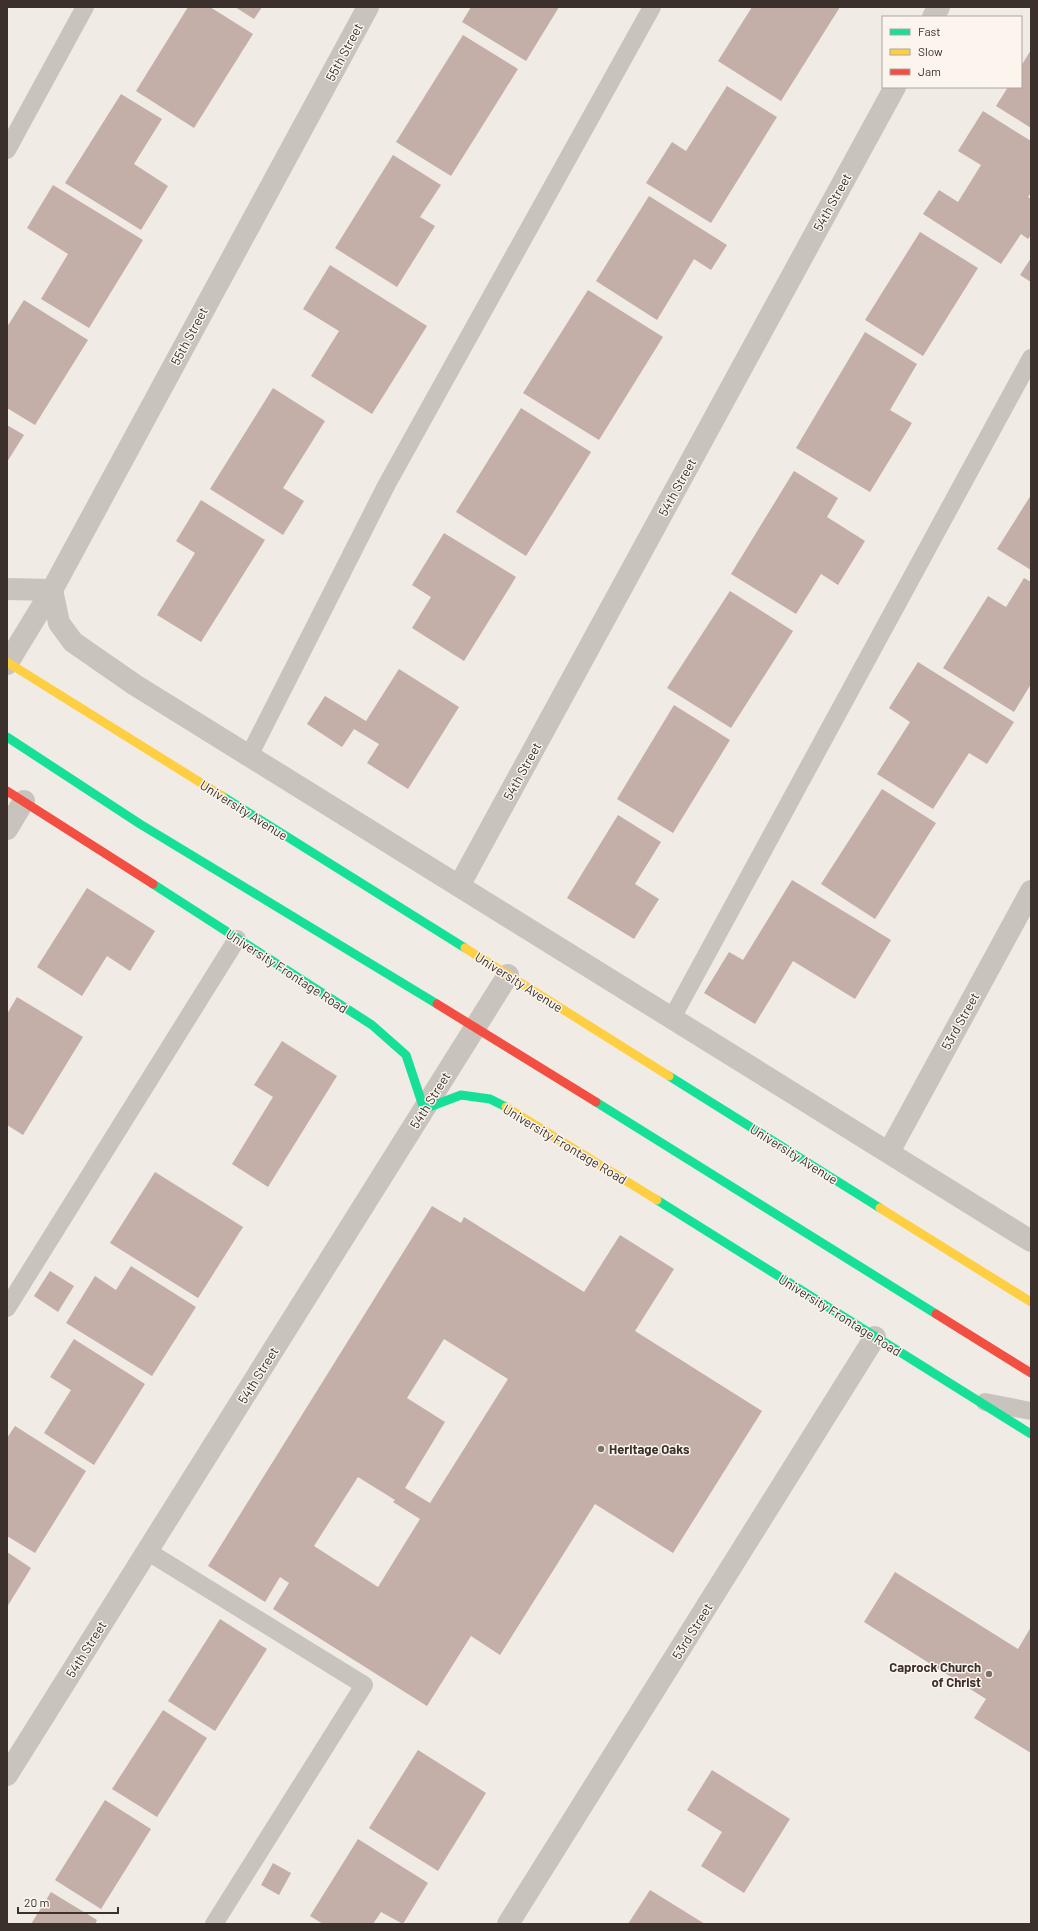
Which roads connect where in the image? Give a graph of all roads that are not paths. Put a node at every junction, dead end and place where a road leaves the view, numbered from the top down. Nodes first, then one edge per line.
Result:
1 (85, 7) edge
2 (368, 7) edge
3 (652, 7) edge
4 (939, 7) edge
5 (934, 16) edge
6 (894, 88) edge
7 (7, 150) edge
8 (1031, 358) edge
9 (7, 589) edge
10 (52, 590) junction
11 (7, 663) edge
12 (7, 737) edge
13 (249, 756) junction
14 (16, 796) edge
15 (7, 829) edge
16 (459, 886) junction
17 (1031, 891) edge
18 (238, 939) junction
19 (508, 975) junction
20 (672, 1018) junction
21 (475, 1027) junction
22 (424, 1109) junction
23 (889, 1152) junction
24 (1031, 1241) edge
25 (1031, 1302) edge
26 (7, 1308) edge
27 (875, 1337) junction
28 (1031, 1373) edge
29 (978, 1401) junction
30 (1031, 1411) edge
31 (1031, 1434) edge
32 (147, 1551) junction
33 (7, 1775) edge
34 (214, 1924) edge
35 (508, 1924) edge

1 - 7 lane
2 - 10 street, 55th Street
3 - 13 lane
4 - 5 street
6 - 16 street, 54th Street
8 - 20 lane
9 - 10 street
10 - 11 street, 55th Street
10 - 13 street
11 - 19 main road, University Avenue
12 - 21 main road
13 - 16 street
14 - 15 street
14 - 18 main road, University Frontage Road
16 - 20 street
17 - 23 street, 53rd Street
18 - 22 main road, University Frontage Road
18 - 26 lane
19 - 21 street, 54th Street
19 - 25 main road, University Avenue
20 - 23 street
21 - 22 street, 54th Street
21 - 28 main road
22 - 27 main road, University Frontage Road
22 - 32 street, 54th Street
23 - 24 street
27 - 29 main road, University Frontage Road
27 - 35 street, 53rd Street
29 - 30 lane
29 - 31 main road, University Frontage Road
32 - 33 street, 54th Street
32 - 34 lane

